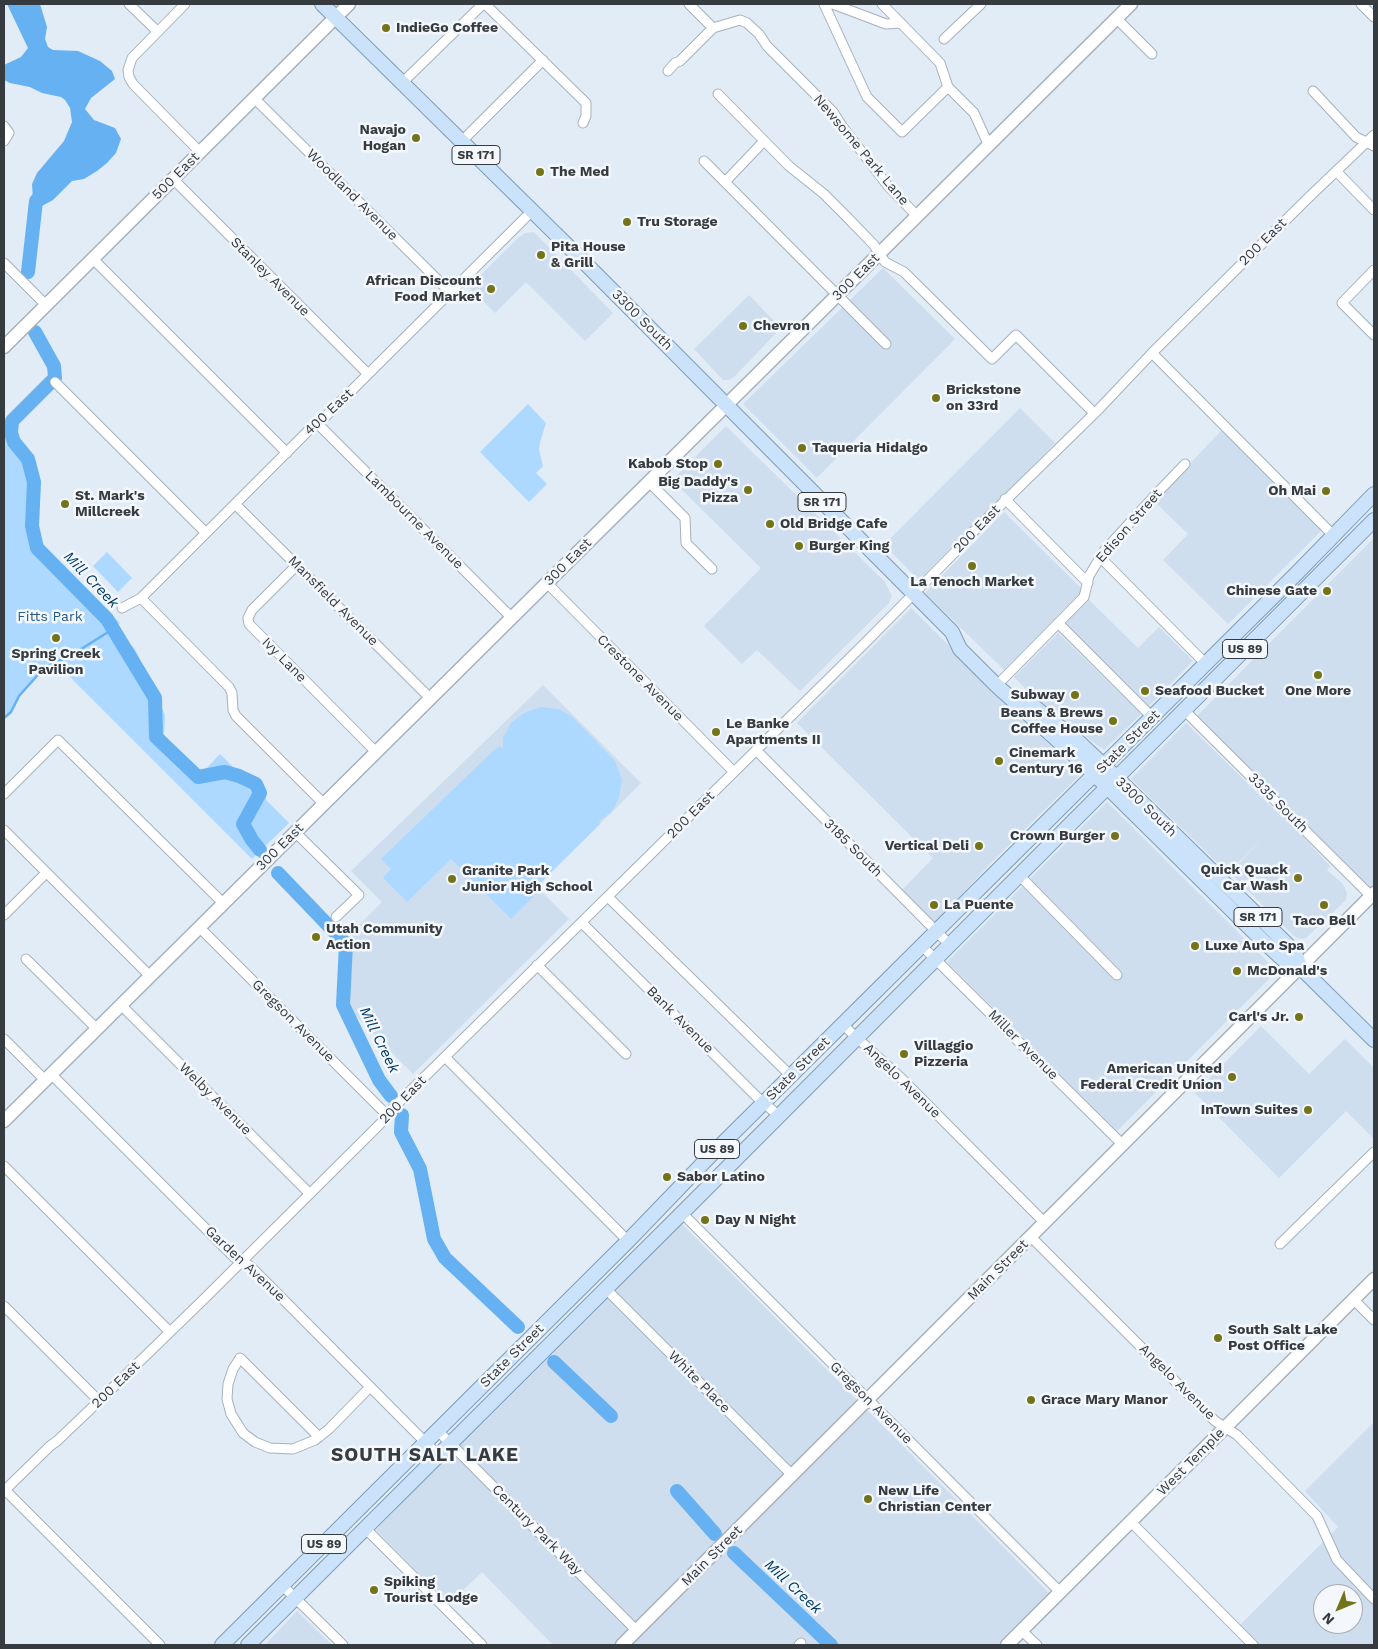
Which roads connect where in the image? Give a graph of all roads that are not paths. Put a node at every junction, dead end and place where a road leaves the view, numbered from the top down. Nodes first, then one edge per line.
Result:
1 (129, 4) edge
2 (186, 4) edge
3 (322, 4) edge
4 (348, 4) edge
5 (484, 4) edge
6 (689, 4) edge
7 (824, 4) edge
8 (882, 4) edge
9 (981, 4) edge
10 (1132, 4) edge
11 (1361, 4) edge
12 (335, 17) junction
13 (1374, 17) edge
14 (1116, 18) junction
15 (901, 23) junction
16 (713, 28) junction
17 (158, 32) junction
18 (944, 40) dead end
19 (1152, 54) dead end
20 (543, 60) junction
21 (668, 71) dead end
22 (403, 82) junction
23 (948, 87) junction
24 (1313, 91) dead end
25 (718, 94) dead end
26 (254, 98) junction
27 (583, 123) dead end
28 (4, 126) edge
29 (4, 141) edge
30 (462, 141) junction
31 (764, 141) junction
32 (1372, 141) edge
33 (989, 146) junction
34 (200, 152) junction
35 (704, 161) dead end
36 (1336, 171) junction
37 (173, 179) junction
38 (725, 182) junction
39 (1374, 210) edge
40 (532, 211) junction
41 (917, 216) junction
42 (881, 253) junction
43 (93, 259) junction
44 (4, 263) edge
45 (1374, 270) edge
46 (450, 292) junction
47 (838, 295) junction
48 (46, 306) junction
49 (1374, 335) edge
50 (886, 344) dead end
51 (4, 347) edge
52 (1152, 353) junction
53 (368, 374) junction
54 (55, 382) dead end
55 (726, 406) junction
56 (1094, 413) junction
57 (317, 423) junction
58 (287, 452) junction
59 (1185, 464) dead end
60 (649, 482) junction
61 (1374, 494) edge
62 (1006, 499) junction
63 (235, 504) junction
64 (1374, 520) edge
65 (206, 533) junction
66 (1334, 536) junction
67 (1100, 557) junction
68 (297, 565) junction
69 (712, 569) dead end
70 (1088, 583) junction
71 (547, 584) junction
72 (913, 594) junction
73 (141, 598) junction
74 (122, 608) dead end
75 (512, 618) junction
76 (1058, 624) junction
77 (956, 640) junction
78 (1206, 664) junction
79 (1002, 680) junction
80 (430, 698) junction
81 (1184, 710) junction
82 (1152, 717) junction
83 (756, 750) junction
84 (376, 752) junction
85 (1100, 770) junction
86 (734, 772) junction
87 (1112, 782) junction
88 (4, 794) edge
89 (324, 804) junction
90 (4, 830) edge
91 (295, 832) junction
92 (46, 873) junction
93 (1019, 875) junction
94 (1373, 894) edge
95 (608, 897) junction
96 (223, 903) junction
97 (4, 915) edge
98 (336, 917) dead end
99 (582, 923) junction
100 (199, 927) junction
101 (937, 931) junction
102 (950, 945) junction
103 (922, 946) junction
104 (26, 959) dead end
105 (936, 959) junction
106 (538, 965) junction
107 (1300, 967) junction
108 (1118, 974) dead end
109 (150, 976) junction
110 (121, 1005) junction
111 (843, 1025) junction
112 (97, 1029) junction
113 (857, 1038) junction
114 (4, 1039) edge
115 (1374, 1040) edge
116 (626, 1054) dead end
117 (445, 1057) junction
118 (791, 1076) junction
119 (48, 1077) junction
120 (764, 1103) junction
121 (387, 1115) junction
122 (779, 1116) junction
123 (4, 1121) edge
124 (1123, 1145) junction
125 (1374, 1152) edge
126 (706, 1160) junction
127 (4, 1166) edge
128 (310, 1194) junction
129 (682, 1213) junction
130 (1045, 1223) junction
131 (1031, 1237) junction
132 (628, 1241) junction
133 (1280, 1244) dead end
134 (242, 1262) junction
135 (1374, 1279) edge
136 (605, 1288) junction
137 (1354, 1300) junction
138 (4, 1306) edge
139 (1374, 1320) edge
140 (170, 1332) junction
141 (370, 1387) junction
142 (868, 1400) junction
143 (99, 1401) junction
144 (1226, 1427) junction
145 (437, 1430) junction
146 (319, 1437) junction
147 (426, 1442) junction
148 (450, 1444) junction
149 (438, 1455) junction
150 (792, 1475) junction
151 (4, 1491) edge
152 (1131, 1522) junction
153 (366, 1528) junction
154 (282, 1585) junction
155 (1060, 1592) junction
156 (295, 1598) junction
157 (1374, 1599) edge
158 (636, 1630) junction
159 (1022, 1631) junction
160 (626, 1644) edge
161 (160, 1645) edge
162 (222, 1645) edge
163 (248, 1645) edge
164 (342, 1645) edge
165 (482, 1645) edge
166 (1007, 1645) edge
167 (1036, 1645) edge
168 (1253, 1645) edge

1 - 17 street
2 - 17 street
3 - 12 main road, 3300 South / SR 171
4 - 12 street, 500 East
5 - 20 street
5 - 22 street
6 - 16 street
7 - 15 street
7 - 23 street
8 - 15 street
9 - 18 street
10 - 14 street, 300 East
11 - 13 street
12 - 22 main road, 3300 South / SR 171
12 - 26 street, 500 East
14 - 19 street
14 - 33 street, 300 East
15 - 23 street
16 - 21 street
16 - 41 street, Newsome Park Lane
17 - 34 street
20 - 27 street
20 - 30 street
22 - 30 main road, 3300 South / SR 171
23 - 33 street
24 - 32 street
25 - 31 street
26 - 34 street, 500 East
26 - 46 street, Woodland Avenue
28 - 29 street
30 - 40 main road, 3300 South / SR 171
31 - 38 street
31 - 42 street
32 - 36 street, 200 East
33 - 41 street, 300 East
34 - 37 street, 500 East
35 - 38 street
36 - 39 street
36 - 52 street, 200 East
37 - 43 street, 500 East
37 - 53 street, Stanley Avenue
38 - 47 street
40 - 46 street, 400 East
40 - 55 main road, 3300 South / SR 171
41 - 42 street, 300 East
42 - 47 street, 300 East
42 - 56 street
43 - 48 street, 500 East
43 - 58 street
44 - 48 street
45 - 49 street
46 - 53 street, 400 East
47 - 50 street
47 - 55 street, 300 East
48 - 51 street, 500 East
52 - 56 street, 200 East
52 - 66 street
53 - 57 street, 400 East
54 - 65 street
55 - 60 street, 300 East
55 - 72 main road, 3300 South / SR 171
56 - 62 street, 200 East
57 - 58 street, 400 East
57 - 75 street, Lambourne Avenue
58 - 63 street, 400 East
59 - 67 street, Edison Street
60 - 69 street
60 - 71 street, 300 East
61 - 66 main road, State Street / US 89
62 - 70 street
62 - 72 street, 200 East
63 - 65 street, 400 East
63 - 68 street, Mansfield Avenue
64 - 81 main road, State Street / US 89
65 - 73 street, 400 East
66 - 78 main road, State Street / US 89
67 - 70 street, Edison Street
67 - 78 street
68 - 80 street, Mansfield Avenue
68 - 84 street, Ivy Lane
70 - 76 street, Edison Street
71 - 75 street, 300 East
71 - 86 street, Crestone Avenue
72 - 77 main road, 3300 South / SR 171
72 - 83 street, 200 East
73 - 74 street, 400 East
73 - 89 street
75 - 80 street, 300 East
76 - 79 street, Edison Street
76 - 82 street
77 - 79 main road, 3300 South / SR 171
77 - 85 main road, 3300 South / SR 171
78 - 82 main road, State Street / US 89
79 - 85 main road, 3300 South / SR 171
80 - 84 street, 300 East
81 - 87 main road, State Street / US 89
81 - 94 street, 3335 South
82 - 85 main road, State Street / US 89
83 - 86 street, 200 East
83 - 101 street, 3185 South
84 - 89 street, 300 East
85 - 87 main road, 3300 South / SR 171
85 - 101 main road, State Street / US 89
86 - 95 street, 200 East
87 - 93 main road, State Street / US 89
87 - 107 main road, 3300 South / SR 171
88 - 96 street
89 - 91 street, 300 East
90 - 92 street
91 - 96 street, 300 East
91 - 98 street
92 - 97 street
92 - 109 street
93 - 102 main road, State Street / US 89
93 - 108 street
94 - 107 street, Main Street
95 - 99 street, 200 East
95 - 118 street
96 - 100 street, 300 East
99 - 106 street, 200 East
99 - 120 street, Bank Avenue
100 - 109 street, 300 East
100 - 121 street, Gregson Avenue
101 - 102 street, 3185 South
101 - 103 main road, State Street / US 89
102 - 105 main road, State Street / US 89
103 - 105 street, Miller Avenue
103 - 111 main road, State Street / US 89
104 - 112 street
105 - 113 main road, State Street / US 89
105 - 124 street, Miller Avenue
106 - 116 street
106 - 117 street, 200 East
107 - 115 main road, 3300 South / SR 171
107 - 124 street, Main Street
109 - 110 street, 300 East
110 - 112 street, 300 East
110 - 128 street, Welby Avenue
111 - 113 street, Angelo Avenue
111 - 118 main road, State Street / US 89
112 - 119 street, 300 East
113 - 122 main road, State Street / US 89
113 - 130 street, Angelo Avenue
114 - 119 street, Garden Avenue
117 - 121 street, 200 East
117 - 132 street
118 - 120 main road, State Street / US 89
119 - 123 street, 300 East
119 - 134 street, Garden Avenue
120 - 122 street, Bank Avenue
120 - 126 main road, State Street / US 89
121 - 128 street, 200 East
122 - 129 main road, State Street / US 89
124 - 130 street, Main Street
125 - 133 street
126 - 129 main road
126 - 132 main road, State Street / US 89
127 - 140 street
128 - 134 street, 200 East
129 - 136 main road, State Street / US 89
129 - 142 street, Gregson Avenue
130 - 131 street, Main Street
131 - 142 street, Main Street
131 - 144 street, Angelo Avenue
132 - 145 main road, State Street / US 89
134 - 140 street, 200 East
134 - 141 street, Garden Avenue
135 - 137 street, West Temple
136 - 148 main road, State Street / US 89
136 - 150 street, White Place
137 - 139 street
137 - 144 street, West Temple
138 - 143 street
140 - 143 street, 200 East
141 - 146 street
141 - 147 street, Garden Avenue
142 - 150 street, Main Street
142 - 155 street, Gregson Avenue
143 - 151 street, 200 East
144 - 152 street, West Temple
144 - 157 street, Angelo Avenue
145 - 147 main road, State Street / US 89
145 - 148 street, Century Park Way
146 - 146 street
147 - 149 street, Garden Avenue
147 - 154 main road, State Street / US 89
148 - 149 main road, State Street / US 89
148 - 158 street, Century Park Way
149 - 153 main road, State Street / US 89
150 - 158 street, Main Street
151 - 161 street
152 - 155 street, West Temple
152 - 168 street
153 - 156 main road, State Street / US 89
153 - 165 street
154 - 156 street
154 - 162 main road, State Street / US 89
155 - 159 street, West Temple
156 - 163 main road, State Street / US 89
156 - 164 street
158 - 160 street, Main Street
159 - 166 street, West Temple
159 - 167 street

